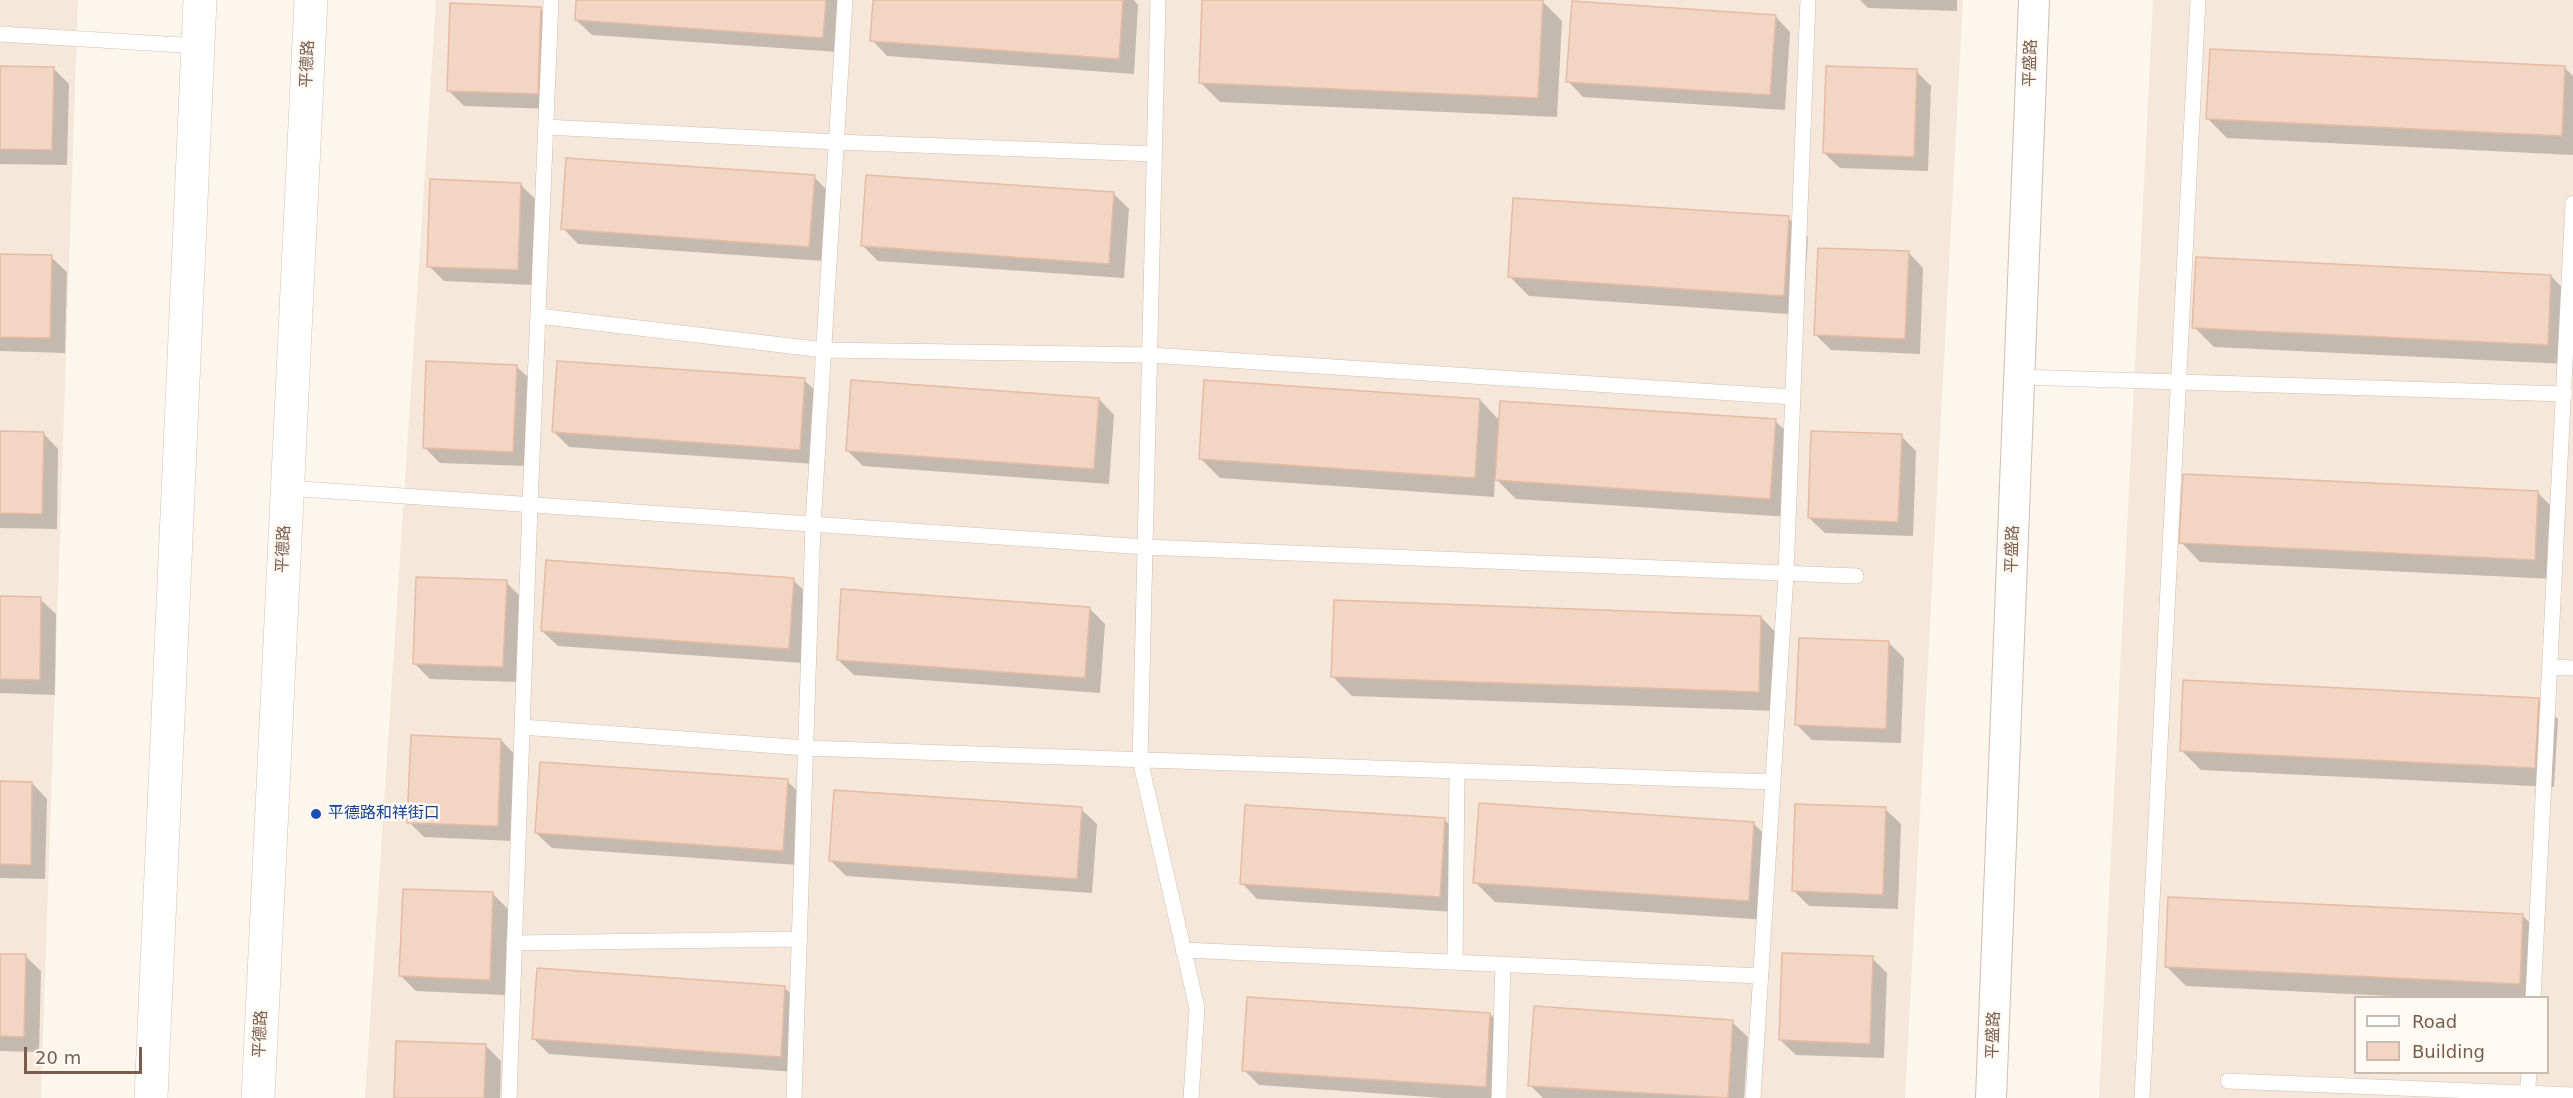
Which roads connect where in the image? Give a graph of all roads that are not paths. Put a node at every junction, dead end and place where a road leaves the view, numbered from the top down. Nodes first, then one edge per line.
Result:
1 (200, 0) edge
2 (311, 0) edge
3 (551, 0) edge
4 (845, 0) edge
5 (1158, 0) edge
6 (1808, 0) edge
7 (2034, 0) edge
8 (2198, 0) edge
9 (0, 34) edge
10 (198, 46) junction
11 (546, 127) junction
12 (837, 142) junction
13 (1154, 154) junction
14 (2573, 203) edge
15 (538, 316) junction
16 (824, 350) junction
17 (1150, 355) junction
18 (2019, 377) junction
19 (2180, 383) junction
20 (2565, 394) junction
21 (1793, 397) junction
22 (287, 488) junction
23 (530, 505) junction
24 (813, 525) junction
25 (1145, 547) junction
26 (1786, 574) junction
27 (1856, 576) dead end
28 (2550, 667) junction
29 (2573, 668) edge
30 (522, 727) junction
31 (806, 748) junction
32 (1140, 760) junction
33 (1457, 771) junction
34 (1773, 782) junction
35 (800, 939) junction
36 (514, 943) junction
37 (1183, 950) junction
38 (1455, 962) junction
39 (1503, 965) junction
40 (1761, 976) junction
41 (2533, 996) edge
42 (2529, 1074) edge
43 (2228, 1082) dead end
44 (2528, 1095) edge
45 (2573, 1095) edge
46 (151, 1098) edge
47 (258, 1098) edge
48 (509, 1098) edge
49 (794, 1098) edge
50 (1191, 1098) edge
51 (1499, 1098) edge
52 (1753, 1098) edge
53 (1991, 1098) edge
54 (2142, 1098) edge

1 - 10 main road
2 - 22 main road, 平德路
3 - 11 lane
4 - 12 lane
5 - 13 lane
6 - 21 lane
7 - 18 street, 平盛路
8 - 19 lane
9 - 10 lane
10 - 46 main road
11 - 12 lane
11 - 15 lane
12 - 13 lane
12 - 16 lane
13 - 17 lane
14 - 20 lane
15 - 16 lane
15 - 23 lane
16 - 17 lane
16 - 24 lane
17 - 21 lane
17 - 25 lane
18 - 19 lane
18 - 53 street, 平盛路
19 - 20 lane
19 - 54 lane
20 - 28 lane
21 - 26 lane
22 - 23 lane
22 - 47 main road, 平德路
23 - 24 lane
23 - 30 lane
24 - 25 lane
24 - 31 lane
25 - 26 lane
25 - 32 lane
26 - 27 lane
26 - 34 lane
28 - 29 lane
28 - 41 lane
30 - 31 lane
30 - 36 lane
31 - 32 lane
31 - 35 lane
32 - 33 lane
32 - 37 lane
33 - 34 lane
33 - 38 lane
34 - 40 lane
35 - 36 lane
35 - 49 lane
36 - 48 lane
37 - 38 lane
37 - 50 lane
38 - 39 lane
39 - 40 lane
39 - 51 lane
40 - 52 lane
42 - 44 lane
43 - 44 lane
44 - 45 lane

